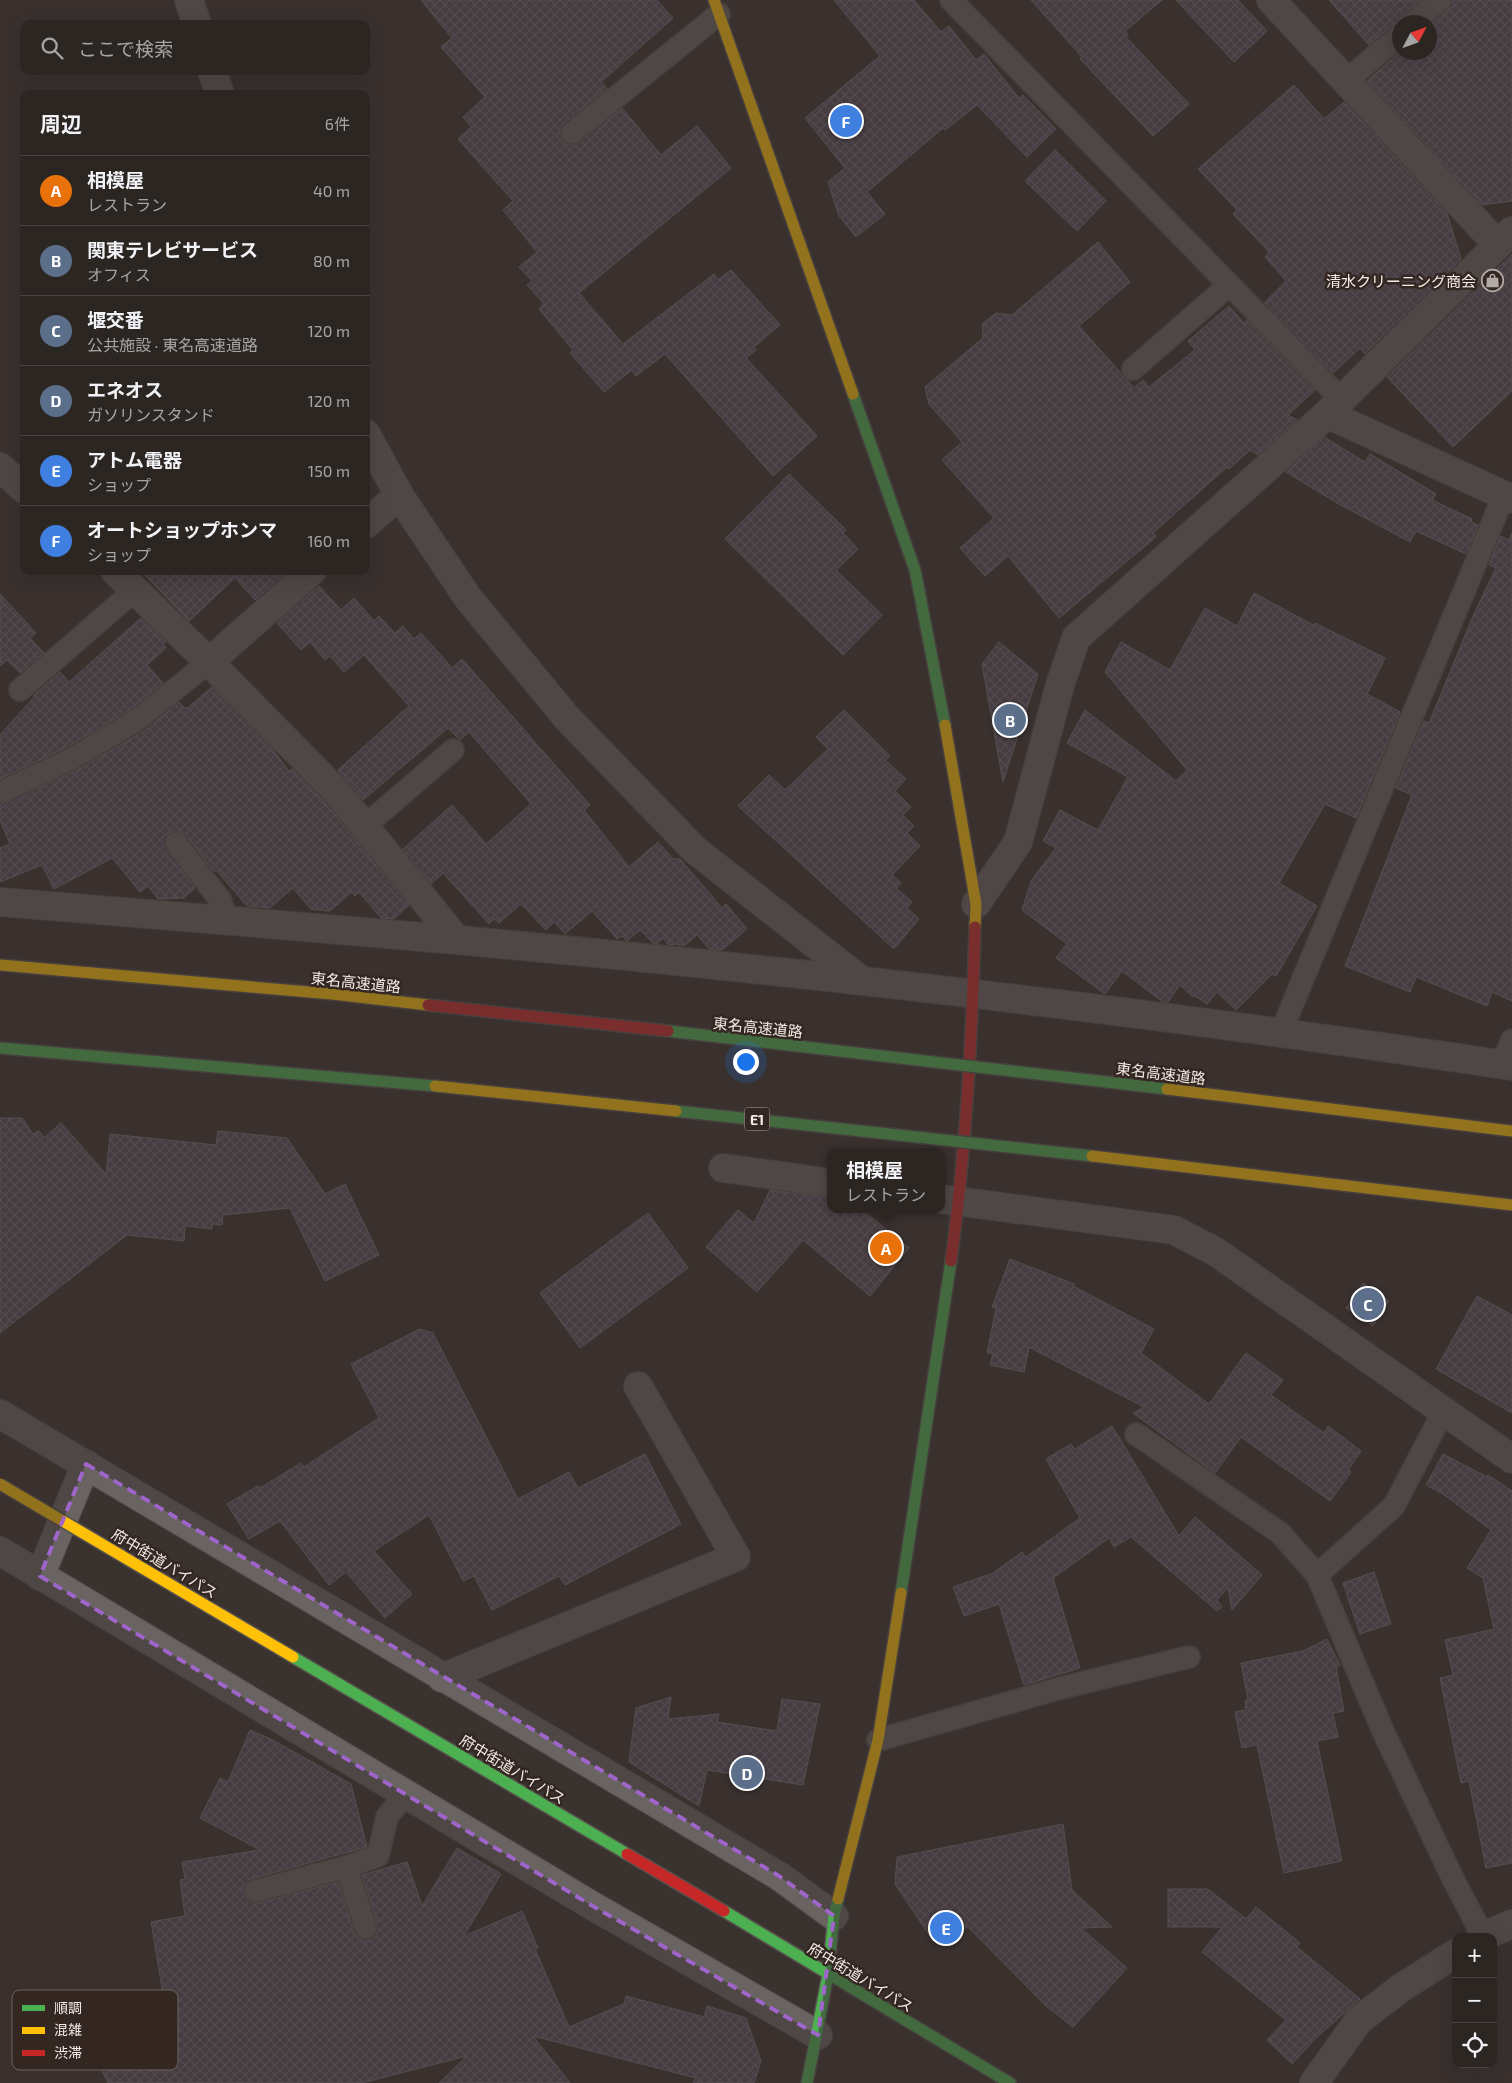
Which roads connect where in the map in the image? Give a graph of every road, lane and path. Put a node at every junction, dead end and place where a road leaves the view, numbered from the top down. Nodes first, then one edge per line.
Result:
1 (189, 0) edge
2 (951, 0) edge
3 (1271, 0) edge
4 (1440, 0) edge
5 (716, 7) edge
6 (1422, 15) edge
7 (195, 20) edge
8 (1392, 42) edge
9 (213, 75) edge
10 (1346, 81) junction
11 (219, 90) edge
12 (572, 132) dead end
13 (1504, 238) edge
14 (1229, 285) junction
15 (1133, 369) dead end
16 (1334, 406) junction
17 (370, 441) edge
18 (399, 495) junction
19 (1508, 497) edge
20 (370, 520) edge
21 (119, 575) edge
22 (307, 575) edge
23 (136, 590) junction
24 (209, 662) junction
25 (20, 690) dead end
26 (453, 750) dead end
27 (0, 793) edge
28 (365, 826) junction
29 (176, 843) dead end
30 (0, 902) edge
31 (976, 904) junction
32 (226, 922) junction
33 (458, 940) junction
34 (0, 965) edge
35 (862, 981) junction
36 (973, 995) junction
37 (1281, 1032) junction
38 (0, 1048) edge
39 (1509, 1057) edge
40 (1512, 1131) edge
41 (723, 1168) dead end
42 (827, 1182) edge
43 (950, 1200) edge
44 (1512, 1205) edge
45 (638, 1386) dead end
46 (1443, 1412) junction
47 (0, 1414) edge
48 (1136, 1434) dead end
49 (1512, 1459) edge
50 (86, 1464) junction
51 (0, 1484) edge
52 (0, 1551) edge
53 (1318, 1575) junction
54 (40, 1576) junction
55 (1189, 1657) dead end
56 (442, 1678) junction
57 (878, 1740) junction
58 (405, 1794) junction
59 (346, 1867) junction
60 (255, 1891) dead end
61 (834, 1916) junction
62 (1512, 1924) edge
63 (366, 1928) dead end
64 (1480, 1933) edge
65 (1490, 1933) edge
66 (1452, 1956) edge
67 (828, 1976) junction
68 (818, 2035) junction
69 (807, 2083) edge
70 (1010, 2083) edge
71 (1314, 2083) edge

1 - 7 street
2 - 14 lane
3 - 10 street
4 - 6 lane
5 - 12 lane
5 - 31 main road
8 - 10 lane
9 - 11 street
10 - 13 street
13 - 16 street
14 - 15 lane
14 - 16 lane
16 - 19 street
16 - 31 street
17 - 18 street
18 - 20 street
18 - 35 street
19 - 37 lane
21 - 23 street
22 - 24 street
23 - 24 street
23 - 25 lane
24 - 27 lane
24 - 28 street
26 - 28 lane
28 - 33 street
29 - 32 lane
30 - 32 street
31 - 36 main road
32 - 33 street
33 - 35 street
34 - 40 main road, 東名高速道路, bridge
35 - 36 street
36 - 37 street
36 - 43 main road
37 - 39 street
38 - 44 main road, E1, bridge
41 - 42 street
43 - 46 street
43 - 57 main road
45 - 56 street
46 - 49 street
46 - 53 lane
47 - 50 street
48 - 53 lane
50 - 54 street
50 - 56 street
51 - 67 main road, 府中街道バイパス, bridge
52 - 54 street
53 - 64 lane
54 - 58 street
55 - 57 lane
56 - 61 street
57 - 61 main road
58 - 59 lane
58 - 68 street
59 - 60 lane
59 - 63 lane
61 - 67 main road
62 - 65 street
66 - 71 street
67 - 68 main road
67 - 70 main road, 府中街道バイパス
68 - 69 main road

